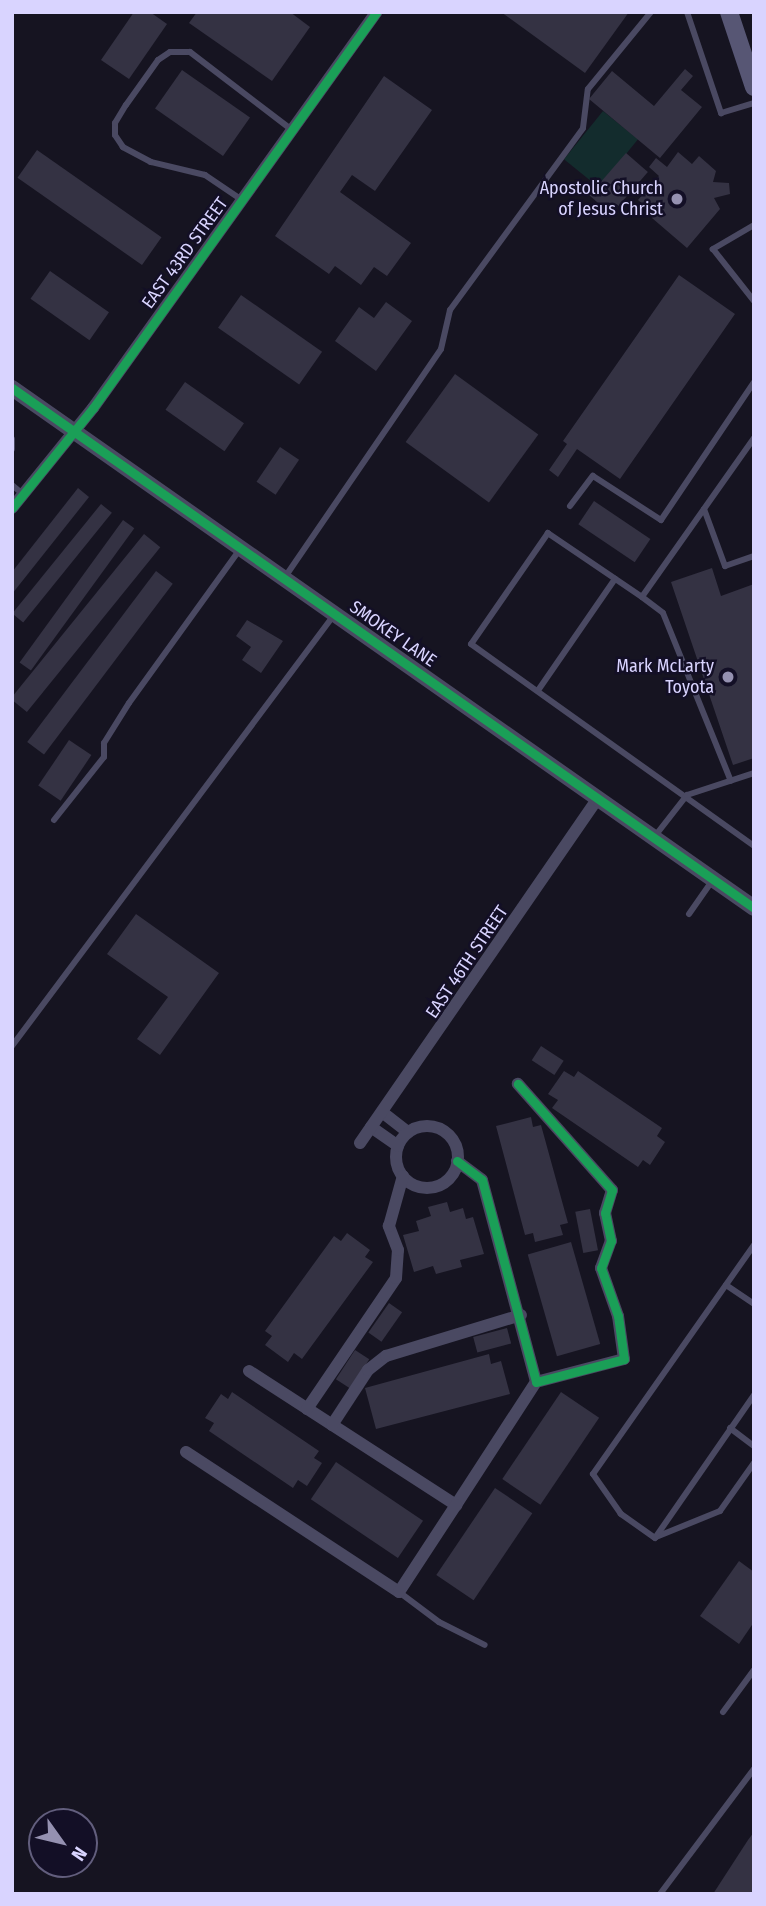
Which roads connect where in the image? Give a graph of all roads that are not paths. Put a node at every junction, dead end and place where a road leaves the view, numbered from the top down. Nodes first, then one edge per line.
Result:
1 (377, 12) edge
2 (651, 12) edge
3 (687, 12) edge
4 (729, 12) edge
5 (754, 88) edge
6 (754, 103) edge
7 (292, 130) junction
8 (242, 200) junction
9 (754, 225) edge
10 (754, 300) edge
11 (754, 382) edge
12 (12, 388) edge
13 (76, 430) junction
14 (754, 438) edge
15 (12, 439) edge
16 (12, 449) edge
17 (12, 485) edge
18 (23, 495) junction
19 (570, 506) dead end
20 (12, 508) edge
21 (704, 509) junction
22 (241, 547) junction
23 (754, 556) edge
24 (284, 578) junction
25 (615, 579) junction
26 (642, 597) junction
27 (335, 613) junction
28 (539, 689) junction
29 (754, 773) edge
30 (731, 780) junction
31 (687, 795) junction
32 (598, 798) junction
33 (54, 820) dead end
34 (654, 837) junction
35 (754, 846) edge
36 (713, 880) junction
37 (754, 908) edge
38 (689, 914) dead end
39 (12, 1046) edge
40 (518, 1084) dead end
41 (382, 1112) junction
42 (371, 1126) junction
43 (408, 1132) junction
44 (360, 1143) dead end
45 (398, 1146) junction
46 (457, 1161) junction
47 (403, 1176) junction
48 (754, 1245) edge
49 (726, 1285) junction
50 (754, 1304) edge
51 (521, 1315) junction
52 (249, 1371) dead end
53 (536, 1382) junction
54 (754, 1395) edge
55 (307, 1409) junction
56 (332, 1425) junction
57 (730, 1428) junction
58 (754, 1446) edge
59 (186, 1452) dead end
60 (754, 1463) edge
61 (456, 1505) junction
62 (655, 1538) junction
63 (399, 1592) junction
64 (485, 1644) dead end
65 (754, 1670) edge
66 (723, 1712) dead end
67 (754, 1769) edge
68 (660, 1894) edge

1 - 7 street, EAST 43RD STREET
2 - 24 lane
3 - 6 lane
4 - 5 main road
7 - 8 street, EAST 43RD STREET
7 - 8 lane
8 - 13 street, EAST 43RD STREET
9 - 10 lane
11 - 19 lane
12 - 13 street, SMOKEY LANE
13 - 18 street, EAST 43RD STREET
13 - 22 street, SMOKEY LANE
14 - 21 lane
15 - 16 lane
17 - 18 lane
18 - 20 street, EAST 43RD STREET
21 - 23 lane
21 - 26 lane
22 - 24 street, SMOKEY LANE
22 - 33 lane
24 - 27 street, SMOKEY LANE
25 - 26 lane
25 - 28 lane
25 - 28 lane
26 - 30 lane
27 - 32 street, SMOKEY LANE
27 - 39 lane
28 - 31 lane
29 - 30 lane
30 - 31 lane
31 - 34 lane
31 - 35 lane
32 - 34 street, SMOKEY LANE
32 - 41 street, EAST 46TH STREET
34 - 36 street, SMOKEY LANE
36 - 37 street, SMOKEY LANE
36 - 38 lane
40 - 53 street
41 - 42 street, EAST 46TH STREET
41 - 43 street
42 - 44 street, EAST 46TH STREET
42 - 45 street
43 - 45 street
43 - 46 street
45 - 47 street
46 - 47 street
46 - 51 street
47 - 55 street
48 - 49 lane
49 - 50 lane
49 - 62 lane
51 - 53 street
51 - 56 street
52 - 55 street
53 - 61 street
54 - 57 lane
55 - 56 street
56 - 61 street
57 - 58 lane
57 - 62 lane
59 - 63 street
60 - 62 lane
61 - 63 street
63 - 64 lane
65 - 66 lane
67 - 68 lane

